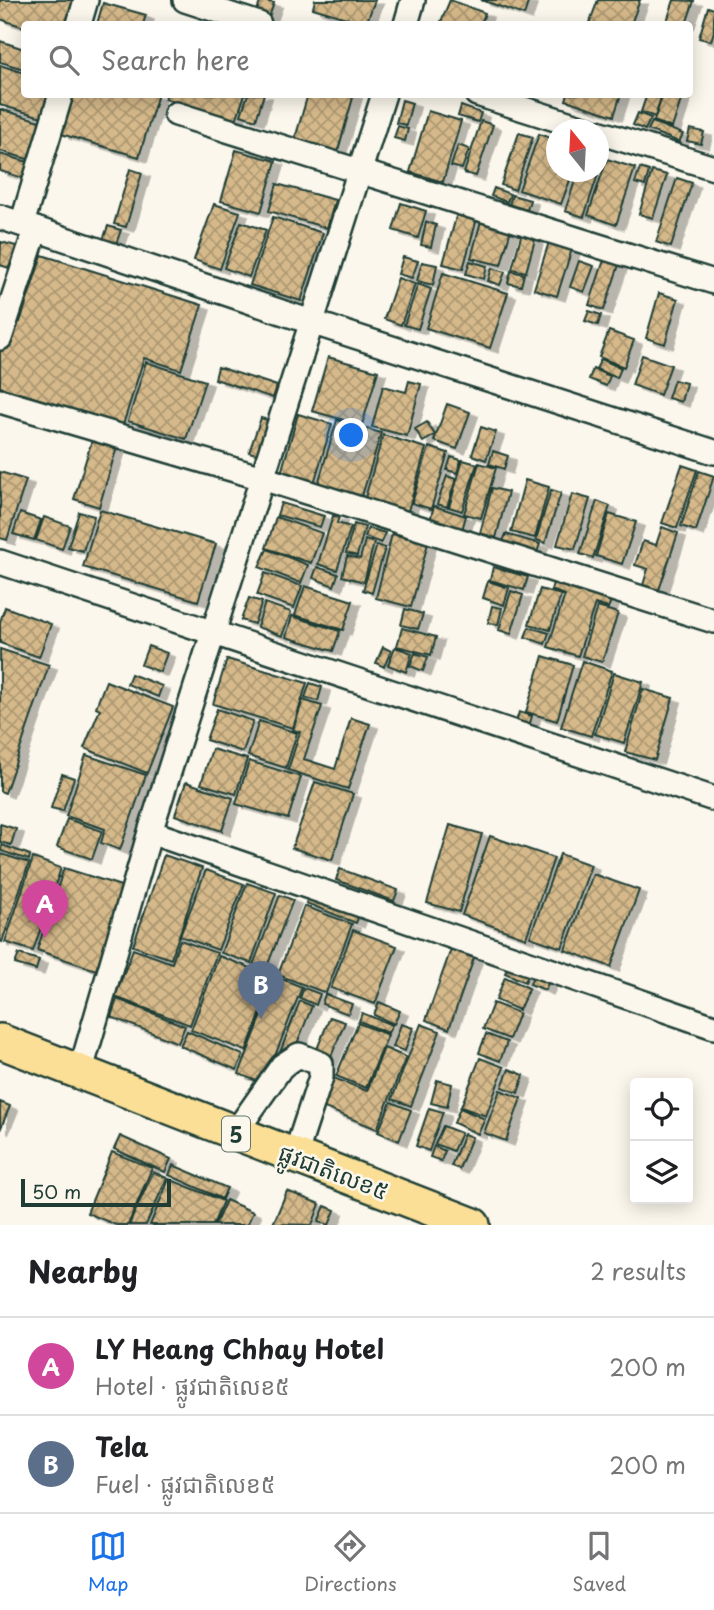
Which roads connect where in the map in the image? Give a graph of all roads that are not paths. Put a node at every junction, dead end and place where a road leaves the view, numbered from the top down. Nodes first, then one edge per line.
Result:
1 (86, 0) edge
2 (185, 0) edge
3 (414, 0) edge
4 (80, 21) edge
5 (250, 21) edge
6 (407, 21) edge
7 (60, 98) edge
8 (383, 98) edge
9 (490, 98) edge
10 (176, 114) dead end
11 (555, 119) edge
12 (609, 135) edge
13 (714, 168) edge
14 (359, 172) junction
15 (19, 223) edge
16 (714, 282) edge
17 (311, 322) junction
18 (0, 338) edge
19 (0, 401) edge
20 (714, 452) edge
21 (262, 478) junction
22 (0, 562) edge
23 (714, 621) edge
24 (213, 634) junction
25 (714, 799) edge
26 (150, 832) junction
27 (714, 1027) edge
28 (0, 1041) edge
29 (80, 1073) junction
30 (235, 1133) junction
31 (295, 1156) junction
32 (473, 1225) edge

1 - 4 street
2 - 5 street
3 - 6 street
7 - 15 street
8 - 14 street
9 - 11 street
10 - 14 street
12 - 13 street
14 - 16 street
14 - 17 street
15 - 17 street
15 - 18 street
17 - 20 street
17 - 21 street
19 - 21 street
21 - 23 street
21 - 24 street
22 - 24 street
24 - 25 street
24 - 26 street
26 - 27 street
26 - 29 street
28 - 29 highway, ផ្លូវជាតិលេខ៥ / 5
29 - 30 highway, ផ្លូវជាតិលេខ៥ / 5
30 - 31 highway, ផ្លូវជាតិលេខ៥ / 5
30 - 31 street
31 - 32 highway, ផ្លូវជាតិលេខ៥ / 5

